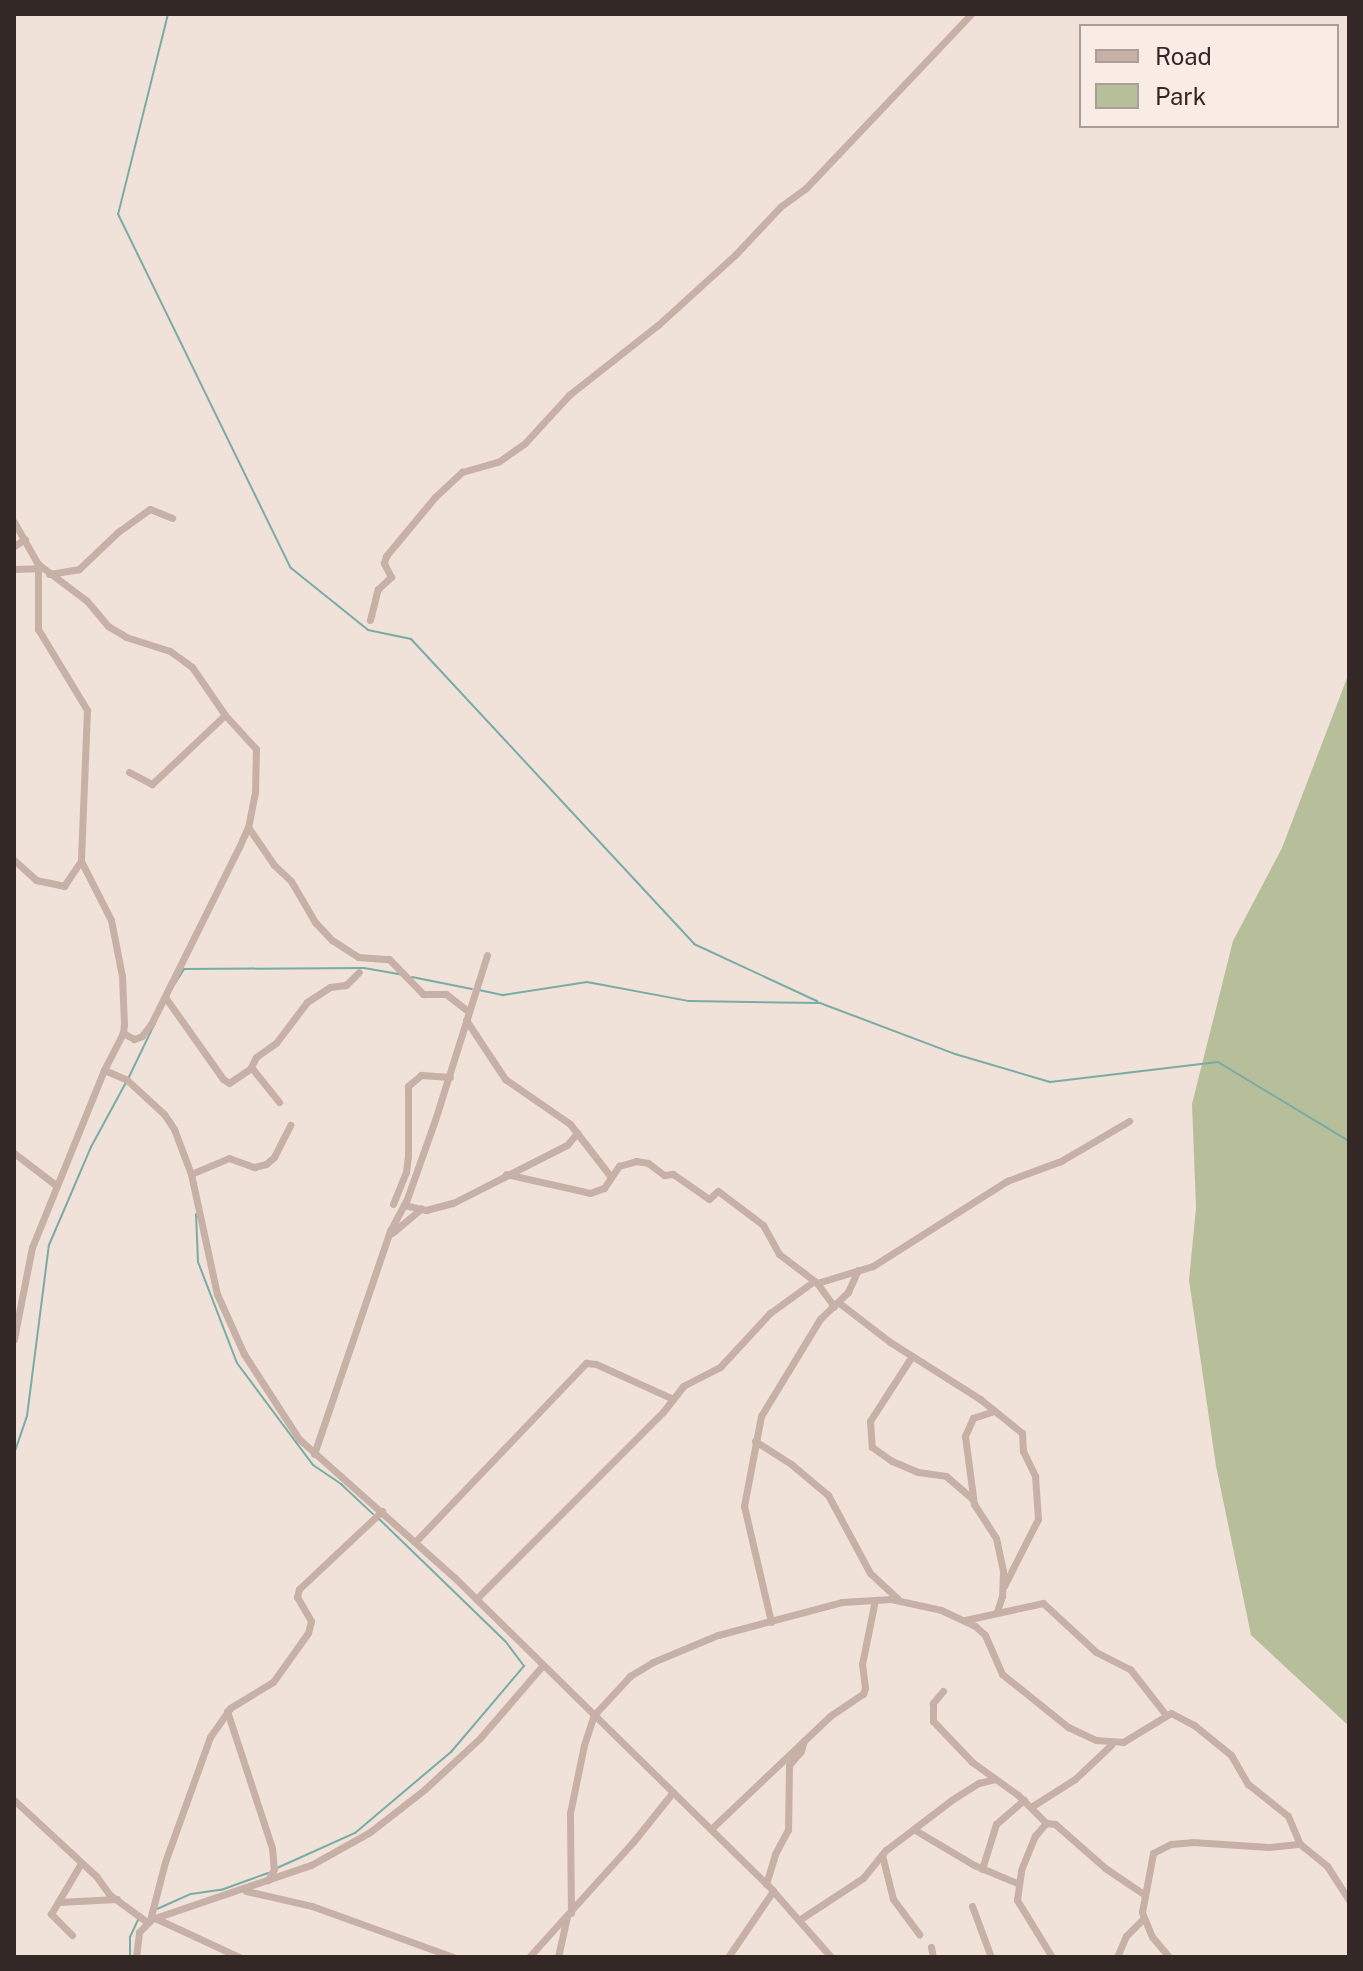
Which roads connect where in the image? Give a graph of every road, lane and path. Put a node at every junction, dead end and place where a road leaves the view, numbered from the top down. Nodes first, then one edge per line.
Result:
1 (971, 14) edge
2 (172, 518) dead end
3 (14, 522) edge
4 (25, 539) junction
5 (14, 546) edge
6 (38, 566) junction
7 (14, 569) edge
8 (49, 574) junction
9 (370, 620) dead end
10 (225, 715) junction
11 (129, 772) dead end
12 (248, 827) junction
13 (14, 860) edge
14 (81, 861) junction
15 (487, 955) dead end
16 (359, 972) dead end
17 (165, 997) junction
18 (467, 1016) junction
19 (123, 1033) junction
20 (251, 1067) junction
21 (104, 1070) junction
22 (450, 1077) junction
23 (279, 1102) dead end
24 (1129, 1121) dead end
25 (290, 1125) dead end
26 (577, 1133) junction
27 (14, 1153) edge
28 (191, 1174) junction
29 (506, 1174) junction
30 (611, 1177) junction
31 (57, 1186) junction
32 (393, 1204) dead end
33 (404, 1205) junction
34 (421, 1209) junction
35 (388, 1238) junction
36 (858, 1270) junction
37 (816, 1282) junction
38 (836, 1304) junction
39 (14, 1339) edge
40 (912, 1356) junction
41 (974, 1395) junction
42 (671, 1398) junction
43 (994, 1411) junction
44 (975, 1416) junction
45 (755, 1441) junction
46 (314, 1454) junction
47 (974, 1501) junction
48 (382, 1511) junction
49 (415, 1542) junction
50 (1004, 1586) junction
51 (476, 1599) junction
52 (875, 1600) junction
53 (900, 1600) junction
54 (997, 1611) junction
55 (965, 1620) junction
56 (771, 1622) junction
57 (543, 1665) junction
58 (943, 1691) dead end
59 (227, 1711) junction
60 (594, 1715) junction
61 (1166, 1715) junction
62 (804, 1740) junction
63 (1113, 1744) junction
64 (995, 1779) junction
65 (673, 1792) junction
66 (14, 1800) edge
67 (1024, 1800) junction
68 (1031, 1807) junction
69 (1046, 1823) junction
70 (711, 1829) junction
71 (915, 1830) junction
72 (1300, 1844) junction
73 (882, 1855) junction
74 (274, 1859) junction
75 (81, 1863) junction
76 (982, 1869) junction
77 (287, 1874) junction
78 (268, 1880) junction
79 (1017, 1883) junction
80 (766, 1884) junction
81 (243, 1891) junction
82 (773, 1891) junction
83 (1145, 1895) junction
84 (117, 1899) junction
85 (1349, 1900) edge
86 (58, 1902) junction
87 (972, 1906) dead end
88 (569, 1915) junction
89 (1144, 1918) junction
90 (151, 1920) junction
91 (799, 1920) junction
92 (919, 1934) dead end
93 (72, 1935) dead end
94 (931, 1947) dead end
95 (136, 1957) edge
96 (239, 1957) edge
97 (453, 1957) edge
98 (529, 1957) edge
99 (558, 1957) edge
100 (728, 1957) edge
101 (831, 1957) edge
102 (933, 1957) edge
103 (991, 1957) edge
104 (1052, 1957) edge
105 (1117, 1957) edge
106 (1169, 1957) edge

1 - 9 street
2 - 8 street
3 - 4 street
4 - 5 street
4 - 6 street
6 - 7 street
6 - 8 street
6 - 14 street
8 - 10 street
10 - 11 street
10 - 12 street
12 - 17 street
12 - 18 street
13 - 14 street
14 - 19 street
15 - 18 street
16 - 20 street
17 - 19 street
17 - 20 street
18 - 22 street
18 - 26 street
19 - 21 street
20 - 23 street
21 - 28 street
21 - 31 street
22 - 32 street
22 - 33 street
24 - 36 street
25 - 28 street
26 - 29 street
26 - 30 street
27 - 31 street
28 - 46 street
29 - 30 street
29 - 34 street
30 - 37 street
31 - 39 street
33 - 34 street
33 - 35 street
34 - 35 street
35 - 46 street
36 - 37 street
36 - 38 street
37 - 38 street
37 - 42 street
38 - 40 street
38 - 45 street
40 - 41 street
40 - 47 street
41 - 43 street
41 - 44 street
42 - 49 street
42 - 51 street
43 - 44 street
43 - 50 street
44 - 47 street
45 - 53 street
45 - 56 street
46 - 48 street
47 - 50 street
48 - 49 street
48 - 59 street
49 - 51 street
50 - 54 street
51 - 57 street
52 - 53 street
52 - 56 street
52 - 62 street
53 - 55 street
54 - 55 street
54 - 61 street
55 - 63 street
56 - 60 street
57 - 60 street
57 - 77 street
58 - 64 street
59 - 74 street
59 - 90 street
60 - 65 street
60 - 88 street
61 - 63 street
61 - 72 street
62 - 70 street
62 - 80 street
63 - 68 street
64 - 67 street
64 - 71 street
65 - 70 street
65 - 88 street
66 - 75 street
67 - 68 street
67 - 76 street
68 - 69 street
69 - 79 street
69 - 83 street
70 - 80 street
71 - 73 street
71 - 76 street
72 - 83 street
72 - 85 street
73 - 91 street
73 - 92 street
74 - 77 street
74 - 78 street
75 - 84 street
75 - 86 street
76 - 79 street
77 - 78 street
78 - 81 street
79 - 104 street
80 - 82 street
81 - 90 street
81 - 97 street
82 - 91 street
82 - 100 street
83 - 89 street
84 - 86 street
84 - 90 street
86 - 93 street
87 - 103 street
88 - 98 street
88 - 99 street
89 - 105 street
89 - 106 street
90 - 95 street
90 - 96 street
91 - 101 street
94 - 102 street

